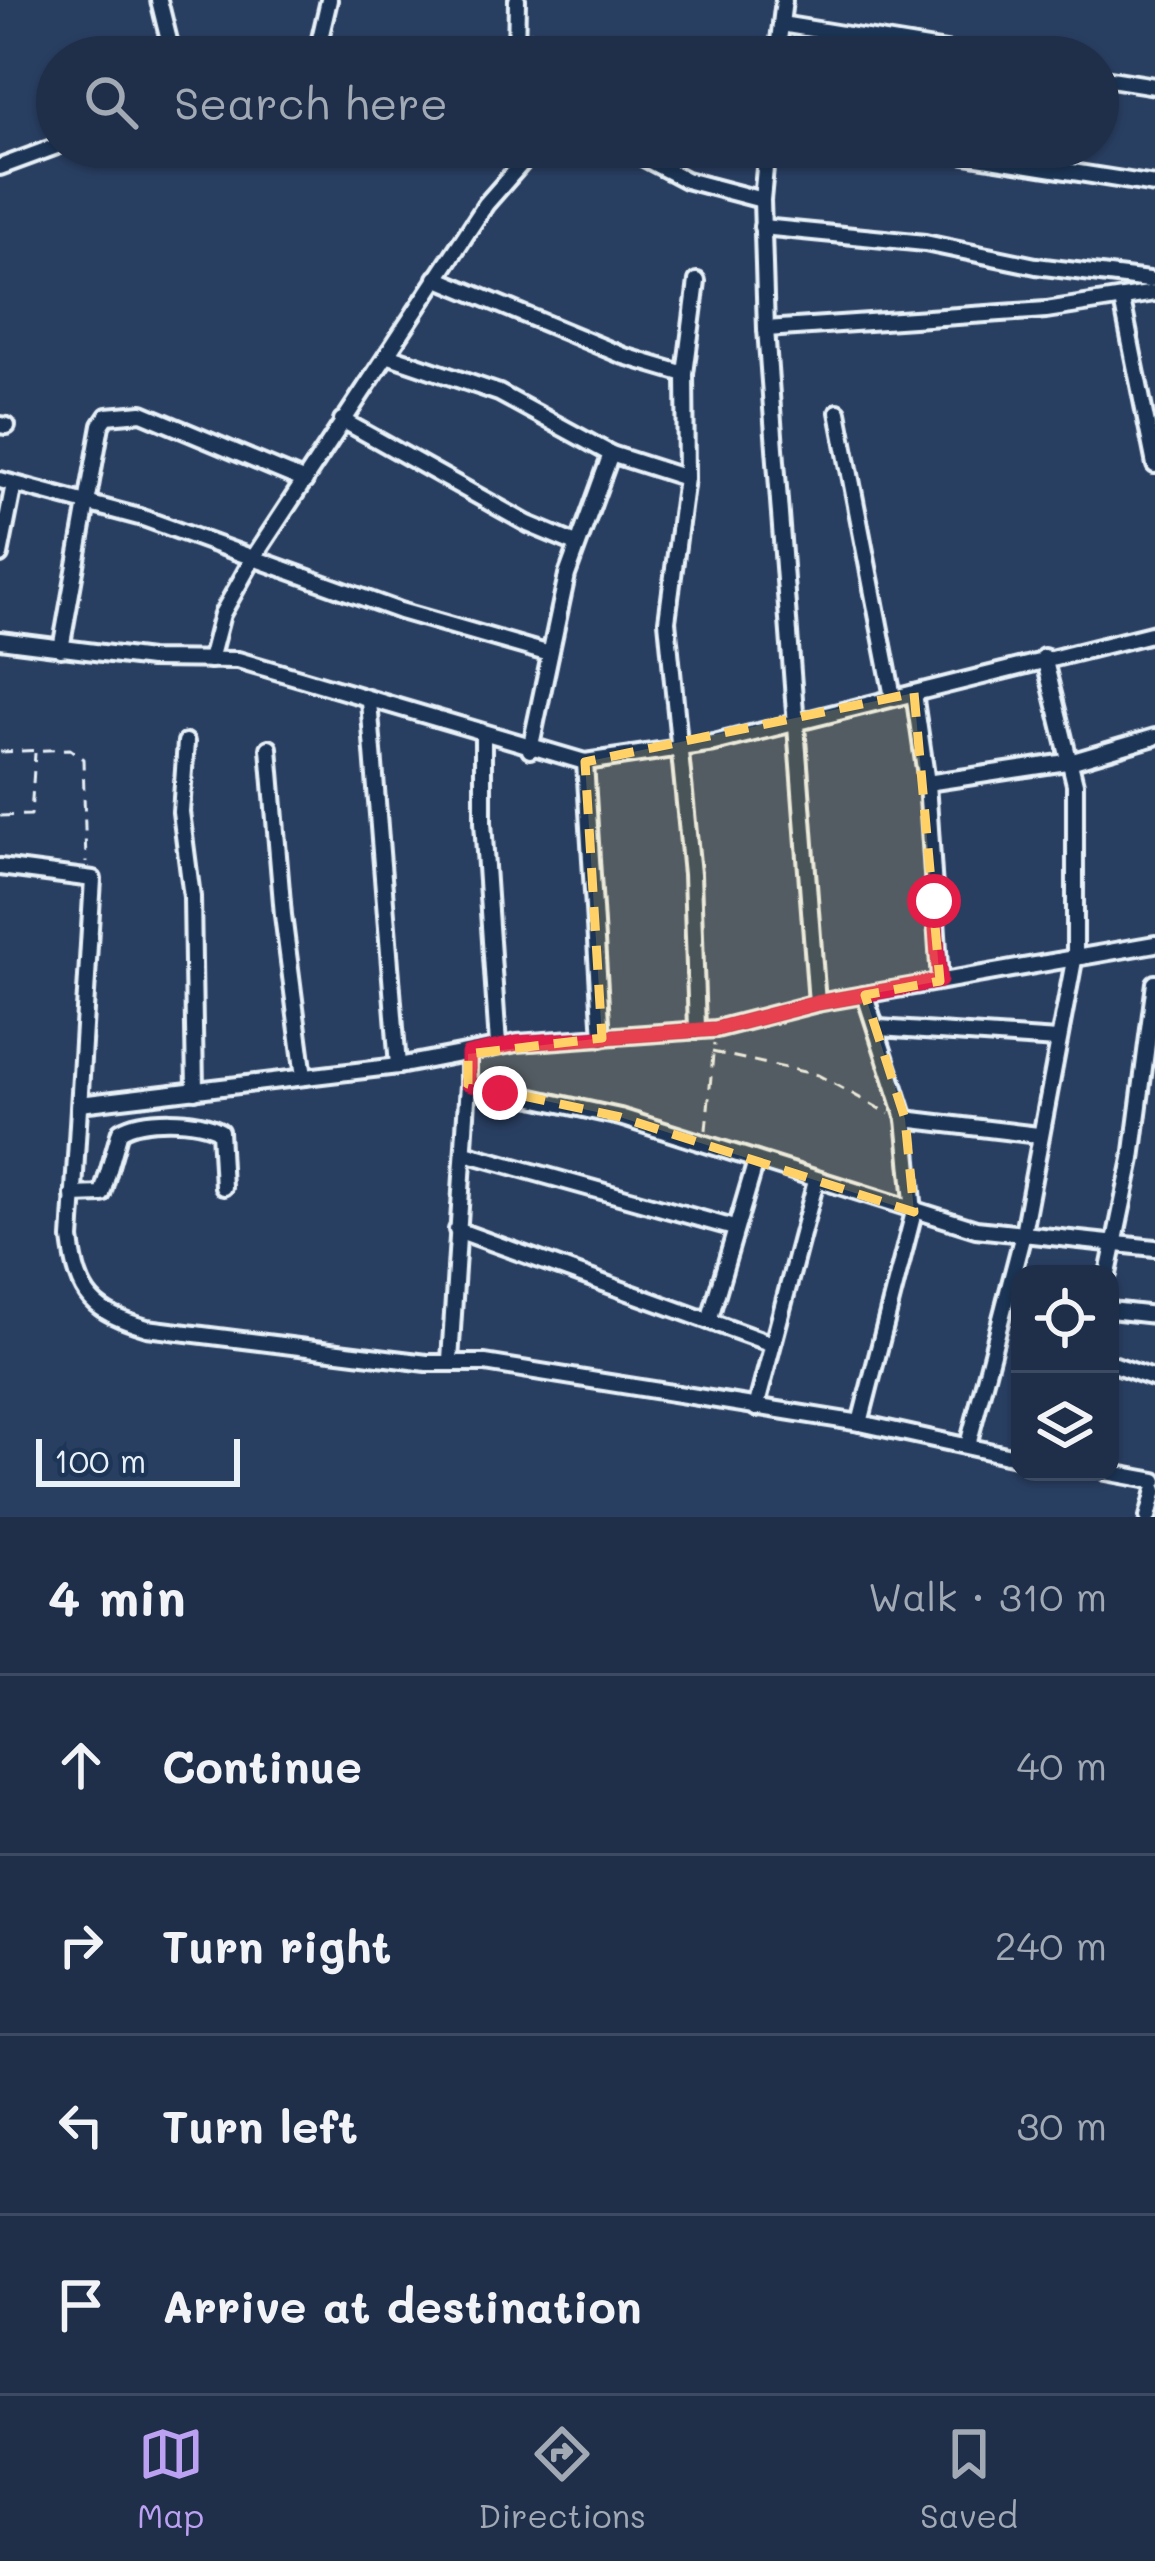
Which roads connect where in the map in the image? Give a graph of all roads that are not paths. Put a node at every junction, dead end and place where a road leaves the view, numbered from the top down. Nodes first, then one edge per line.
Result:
1 (158, 0) edge
2 (329, 0) edge
3 (517, 0) edge
4 (784, 0) edge
5 (781, 24) junction
6 (167, 36) edge
7 (321, 36) edge
8 (516, 36) edge
9 (780, 36) edge
10 (853, 36) edge
11 (1119, 80) edge
12 (1155, 86) edge
13 (36, 154) edge
14 (0, 167) edge
15 (518, 168) edge
16 (663, 168) edge
17 (765, 168) edge
18 (1056, 168) edge
19 (1155, 185) edge
20 (762, 200) junction
21 (762, 227) junction
22 (436, 278) junction
23 (697, 281) dead end
24 (1150, 284) edge
25 (1122, 300) junction
26 (766, 329) junction
27 (387, 355) junction
28 (686, 374) junction
29 (838, 412) dead end
30 (342, 420) junction
31 (611, 454) junction
32 (1155, 465) edge
33 (686, 478) junction
34 (305, 481) junction
35 (7, 482) edge
36 (88, 502) junction
37 (576, 544) junction
38 (0, 555) edge
39 (254, 557) junction
40 (1155, 633) edge
41 (0, 640) edge
42 (61, 649) junction
43 (550, 654) junction
44 (1044, 657) junction
45 (210, 659) junction
46 (914, 693) junction
47 (893, 697) junction
48 (369, 701) junction
49 (796, 724) junction
50 (483, 736) junction
51 (1155, 737) edge
52 (186, 742) dead end
53 (269, 748) dead end
54 (530, 750) junction
55 (680, 750) junction
56 (1073, 761) junction
57 (585, 762) junction
58 (927, 783) junction
59 (0, 867) edge
60 (1155, 944) edge
61 (1075, 955) junction
62 (940, 981) junction
63 (1155, 983) edge
64 (865, 995) junction
65 (817, 1003) junction
66 (1153, 1027) edge
67 (879, 1028) junction
68 (697, 1029) junction
69 (602, 1038) junction
70 (1058, 1040) junction
71 (498, 1046) junction
72 (468, 1054) junction
73 (1150, 1058) edge
74 (398, 1066) junction
75 (304, 1077) junction
76 (468, 1084) junction
77 (195, 1090) junction
78 (80, 1104) junction
79 (905, 1119) junction
80 (1038, 1135) junction
81 (465, 1153) junction
82 (756, 1161) junction
83 (816, 1181) junction
84 (224, 1187) dead end
85 (73, 1195) junction
86 (914, 1212) junction
87 (734, 1228) junction
88 (457, 1230) junction
89 (1022, 1238) junction
90 (1116, 1245) junction
91 (1155, 1248) edge
92 (1110, 1265) edge
93 (1119, 1311) edge
94 (1155, 1315) edge
95 (709, 1321) junction
96 (772, 1344) junction
97 (450, 1360) junction
98 (1119, 1366) edge
99 (1155, 1379) edge
100 (756, 1408) junction
101 (860, 1423) junction
102 (968, 1445) junction
103 (1011, 1456) edge
104 (1119, 1475) edge
105 (1155, 1485) edge
106 (1148, 1517) edge

1 - 6 street
2 - 7 street
3 - 8 street
4 - 5 street
5 - 9 street
5 - 10 street
11 - 12 street
13 - 14 street
15 - 22 street
16 - 20 street
17 - 20 street
18 - 19 street
20 - 21 street
21 - 24 street
21 - 26 street
22 - 27 street
22 - 28 street
23 - 28 street
24 - 25 street
25 - 26 street
25 - 32 street
26 - 49 street
27 - 30 street
27 - 31 street
28 - 33 street
29 - 47 street
30 - 34 street
30 - 37 street
31 - 33 street
31 - 37 street
33 - 55 street
34 - 36 street
34 - 39 street
35 - 36 street
35 - 38 street
36 - 39 street
36 - 42 street
37 - 43 street
39 - 43 street
39 - 45 street
40 - 44 street
41 - 42 street
42 - 45 street
43 - 54 street
44 - 46 street
44 - 56 street
45 - 48 street
46 - 47 street
46 - 58 street
47 - 49 street
48 - 50 street
48 - 74 street
49 - 55 street
49 - 65 street
50 - 54 street
50 - 71 street
51 - 56 street
52 - 77 street
53 - 75 street
54 - 57 street
55 - 57 street
55 - 68 street
56 - 58 street
56 - 61 street
57 - 69 street
58 - 62 street
59 - 78 street
60 - 61 street
61 - 62 street
61 - 70 street
62 - 64 street
63 - 66 street
64 - 65 street
64 - 67 street
65 - 68 street
66 - 73 street
67 - 70 street
67 - 79 street
68 - 69 street
69 - 71 street
70 - 80 street
71 - 72 street
72 - 74 street
72 - 76 street
73 - 90 street
74 - 75 street
75 - 77 street
76 - 81 street
76 - 82 street
77 - 78 street
78 - 85 street
79 - 80 street
79 - 86 street
80 - 89 street
81 - 87 street
81 - 88 street
82 - 83 street
82 - 87 street
83 - 86 street
83 - 96 street
84 - 85 street
85 - 97 street
86 - 89 street
86 - 101 street
87 - 95 street
88 - 95 street
88 - 97 street
89 - 90 street
89 - 102 street
90 - 91 street
90 - 92 street
93 - 94 street
95 - 96 street
96 - 100 street
97 - 100 street
98 - 99 street
100 - 101 street
101 - 102 street
102 - 103 street
104 - 105 street
105 - 106 street

